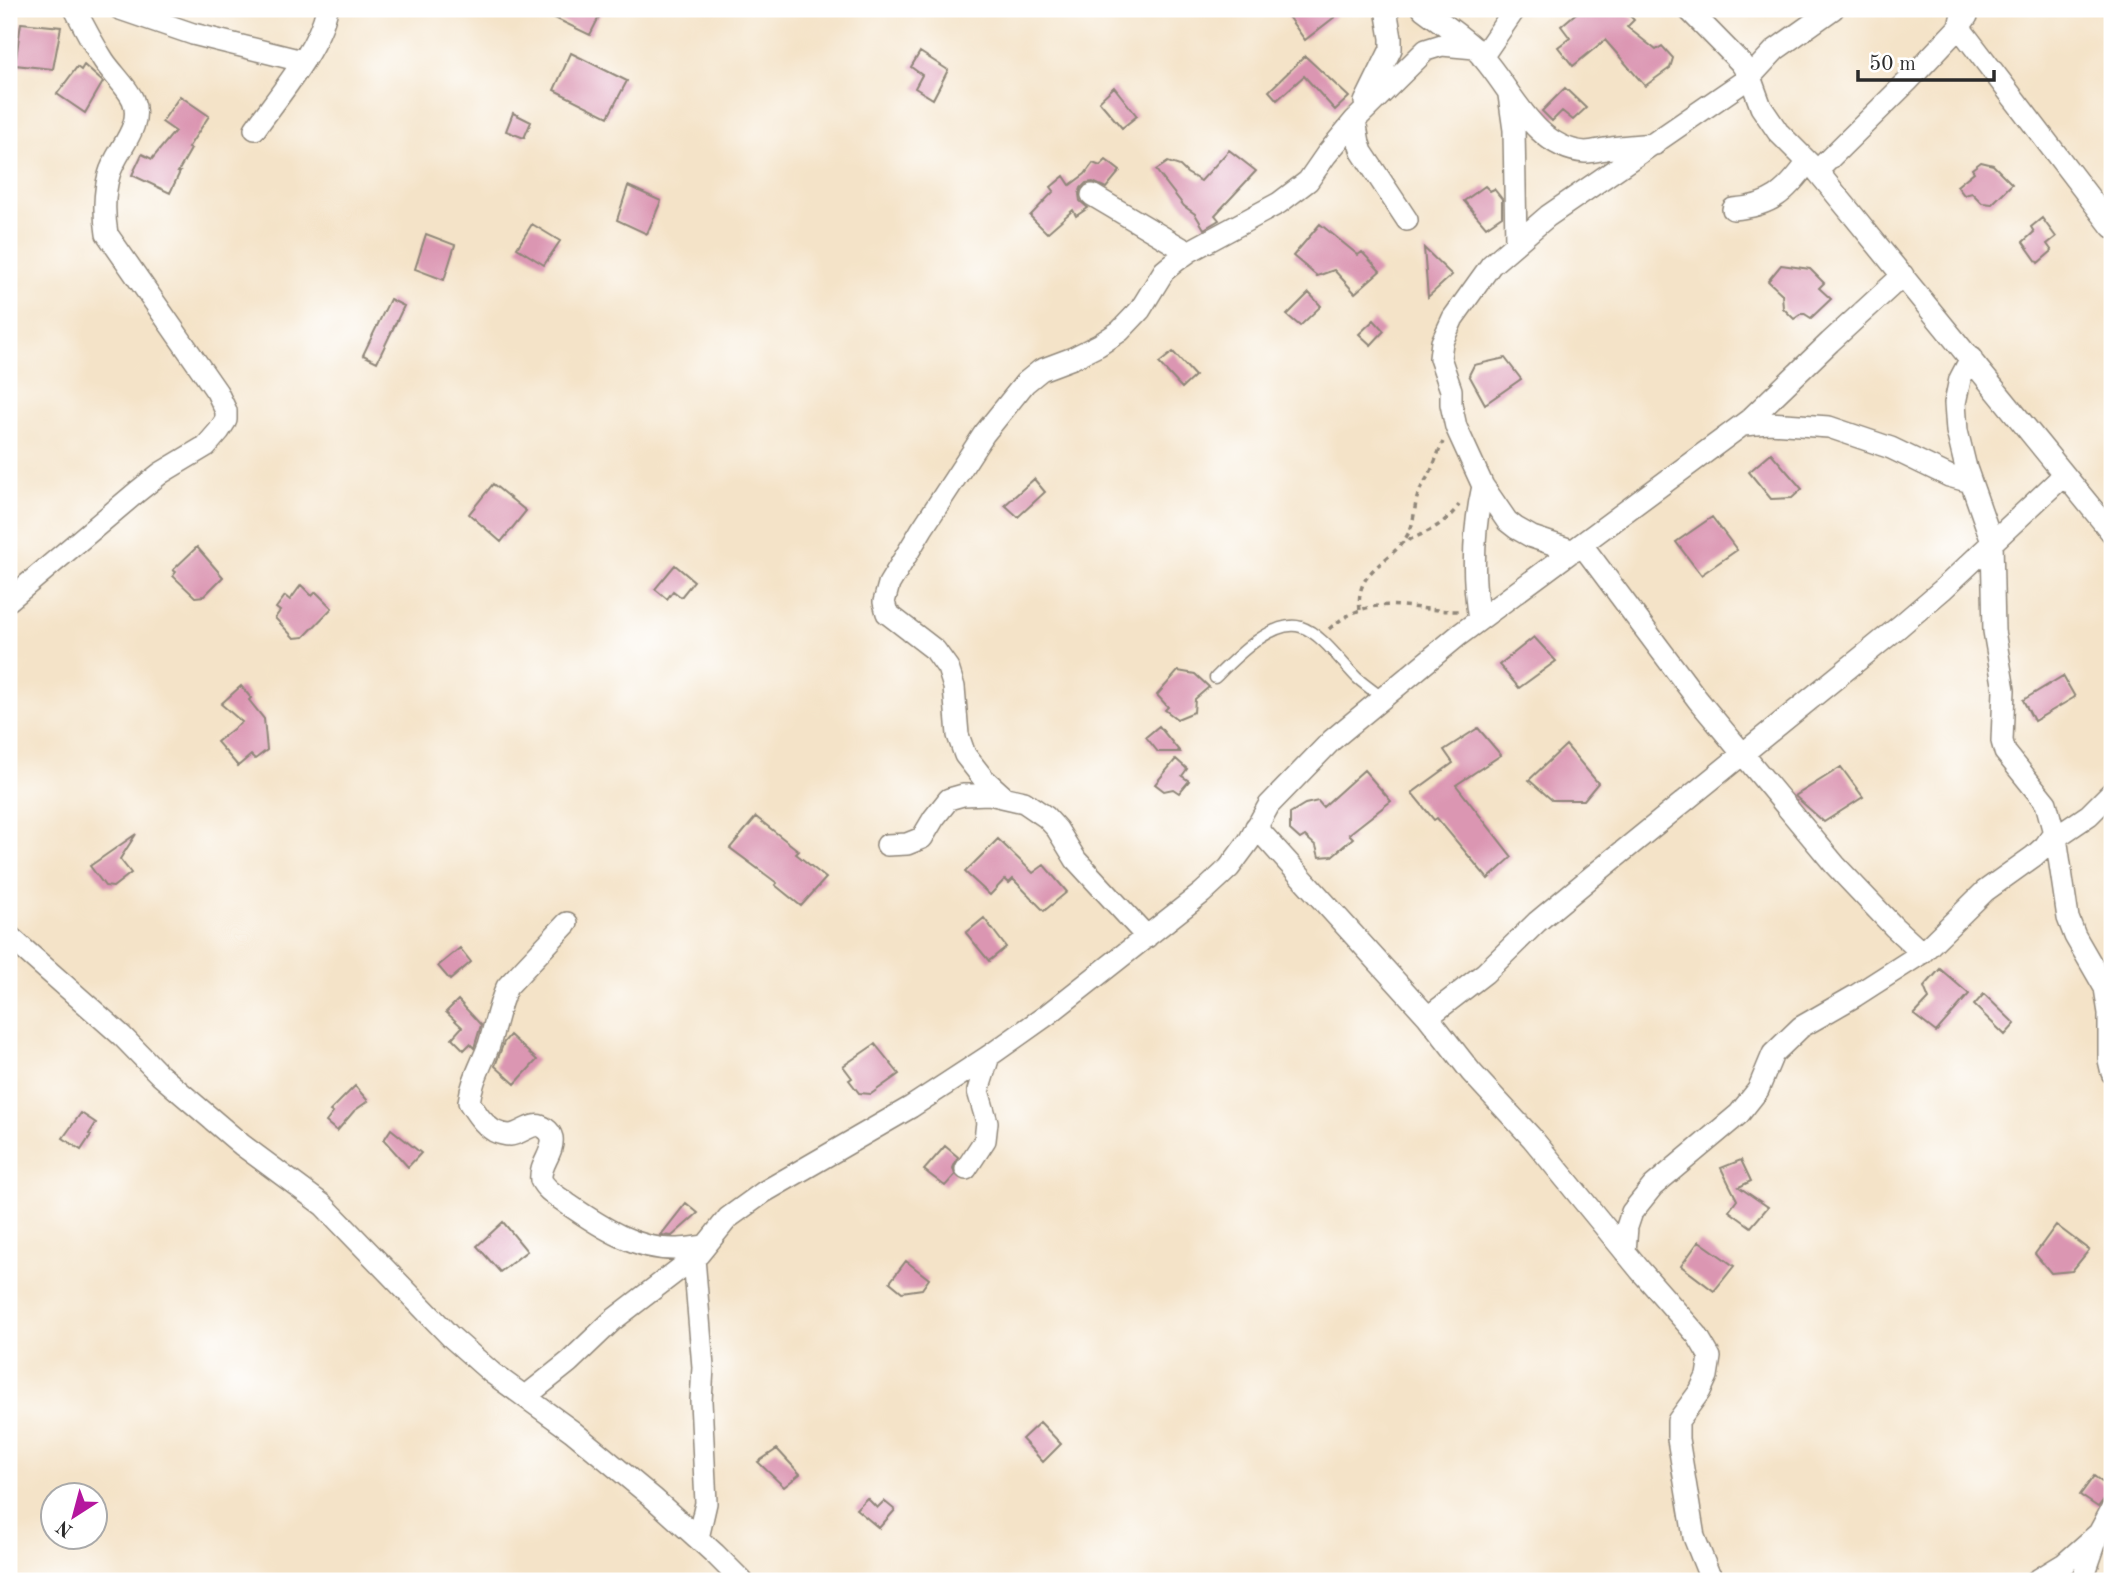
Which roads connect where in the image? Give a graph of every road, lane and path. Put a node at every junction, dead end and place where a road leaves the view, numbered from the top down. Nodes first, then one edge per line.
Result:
1 (75, 9) edge
2 (120, 9) edge
3 (327, 9) edge
4 (1386, 9) edge
5 (1423, 9) edge
6 (1515, 9) edge
7 (1688, 9) edge
8 (1833, 9) edge
9 (1972, 9) edge
10 (1961, 18) edge
11 (1478, 52) junction
12 (302, 61) junction
13 (1750, 77) junction
14 (1508, 89) junction
15 (1357, 118) junction
16 (255, 129) dead end
17 (1655, 144) junction
18 (1813, 167) junction
19 (1093, 195) dead end
20 (1733, 208) dead end
21 (1407, 220) dead end
22 (2112, 227) edge
23 (1516, 243) junction
24 (1188, 252) junction
25 (1903, 275) junction
26 (1971, 358) junction
27 (1453, 412) junction
28 (1743, 425) junction
29 (2064, 475) junction
30 (1971, 482) junction
31 (1483, 488) junction
32 (2112, 533) edge
33 (1992, 542) junction
34 (1399, 544) junction
35 (1578, 548) junction
36 (9, 600) edge
37 (1360, 610) junction
38 (1478, 615) junction
39 (1319, 638) junction
40 (1215, 678) dead end
41 (1383, 698) junction
42 (1743, 754) junction
43 (1004, 797) junction
44 (2108, 806) edge
45 (1256, 827) junction
46 (2054, 835) junction
47 (887, 845) dead end
48 (567, 923) dead end
49 (9, 936) edge
50 (1147, 937) junction
51 (1923, 953) junction
52 (1428, 1017) junction
53 (989, 1056) junction
54 (2112, 1073) edge
55 (966, 1169) dead end
56 (700, 1252) junction
57 (1625, 1252) junction
58 (525, 1397) junction
59 (2112, 1509) edge
60 (2099, 1533) junction
61 (698, 1538) junction
62 (742, 1581) edge
63 (1714, 1581) edge
64 (2036, 1581) edge
65 (2082, 1581) edge

1 - 36 street
2 - 12 street
3 - 12 street
4 - 15 street
5 - 11 street
6 - 11 street
7 - 13 street
8 - 13 street
9 - 10 street
10 - 18 street
10 - 22 street
11 - 14 street
11 - 15 street
12 - 16 street
13 - 17 street
13 - 18 street
14 - 17 street
14 - 23 street
15 - 21 street
15 - 24 street
17 - 23 street
18 - 20 street
18 - 25 street
19 - 24 street
23 - 27 street
24 - 43 street
25 - 26 street
25 - 28 street
26 - 29 street
26 - 30 street
27 - 31 street
27 - 34 path
28 - 30 street
28 - 35 street
29 - 32 street
29 - 33 street
30 - 33 street
31 - 34 path
31 - 35 street
31 - 38 street
33 - 42 street
33 - 46 street
34 - 37 path
35 - 38 street
35 - 42 street
37 - 38 path
37 - 39 path
38 - 41 street
39 - 40 lane
39 - 41 lane
41 - 45 street
42 - 51 street
42 - 52 street
43 - 47 street
43 - 50 street
44 - 46 street
45 - 50 street
45 - 52 street
46 - 51 street
46 - 54 street
48 - 56 street
49 - 58 street
50 - 53 street
51 - 57 street
52 - 57 street
53 - 55 street
53 - 56 street
56 - 58 street
56 - 61 street
57 - 63 street
58 - 61 street
59 - 60 street
60 - 64 street
60 - 65 street
61 - 62 street

